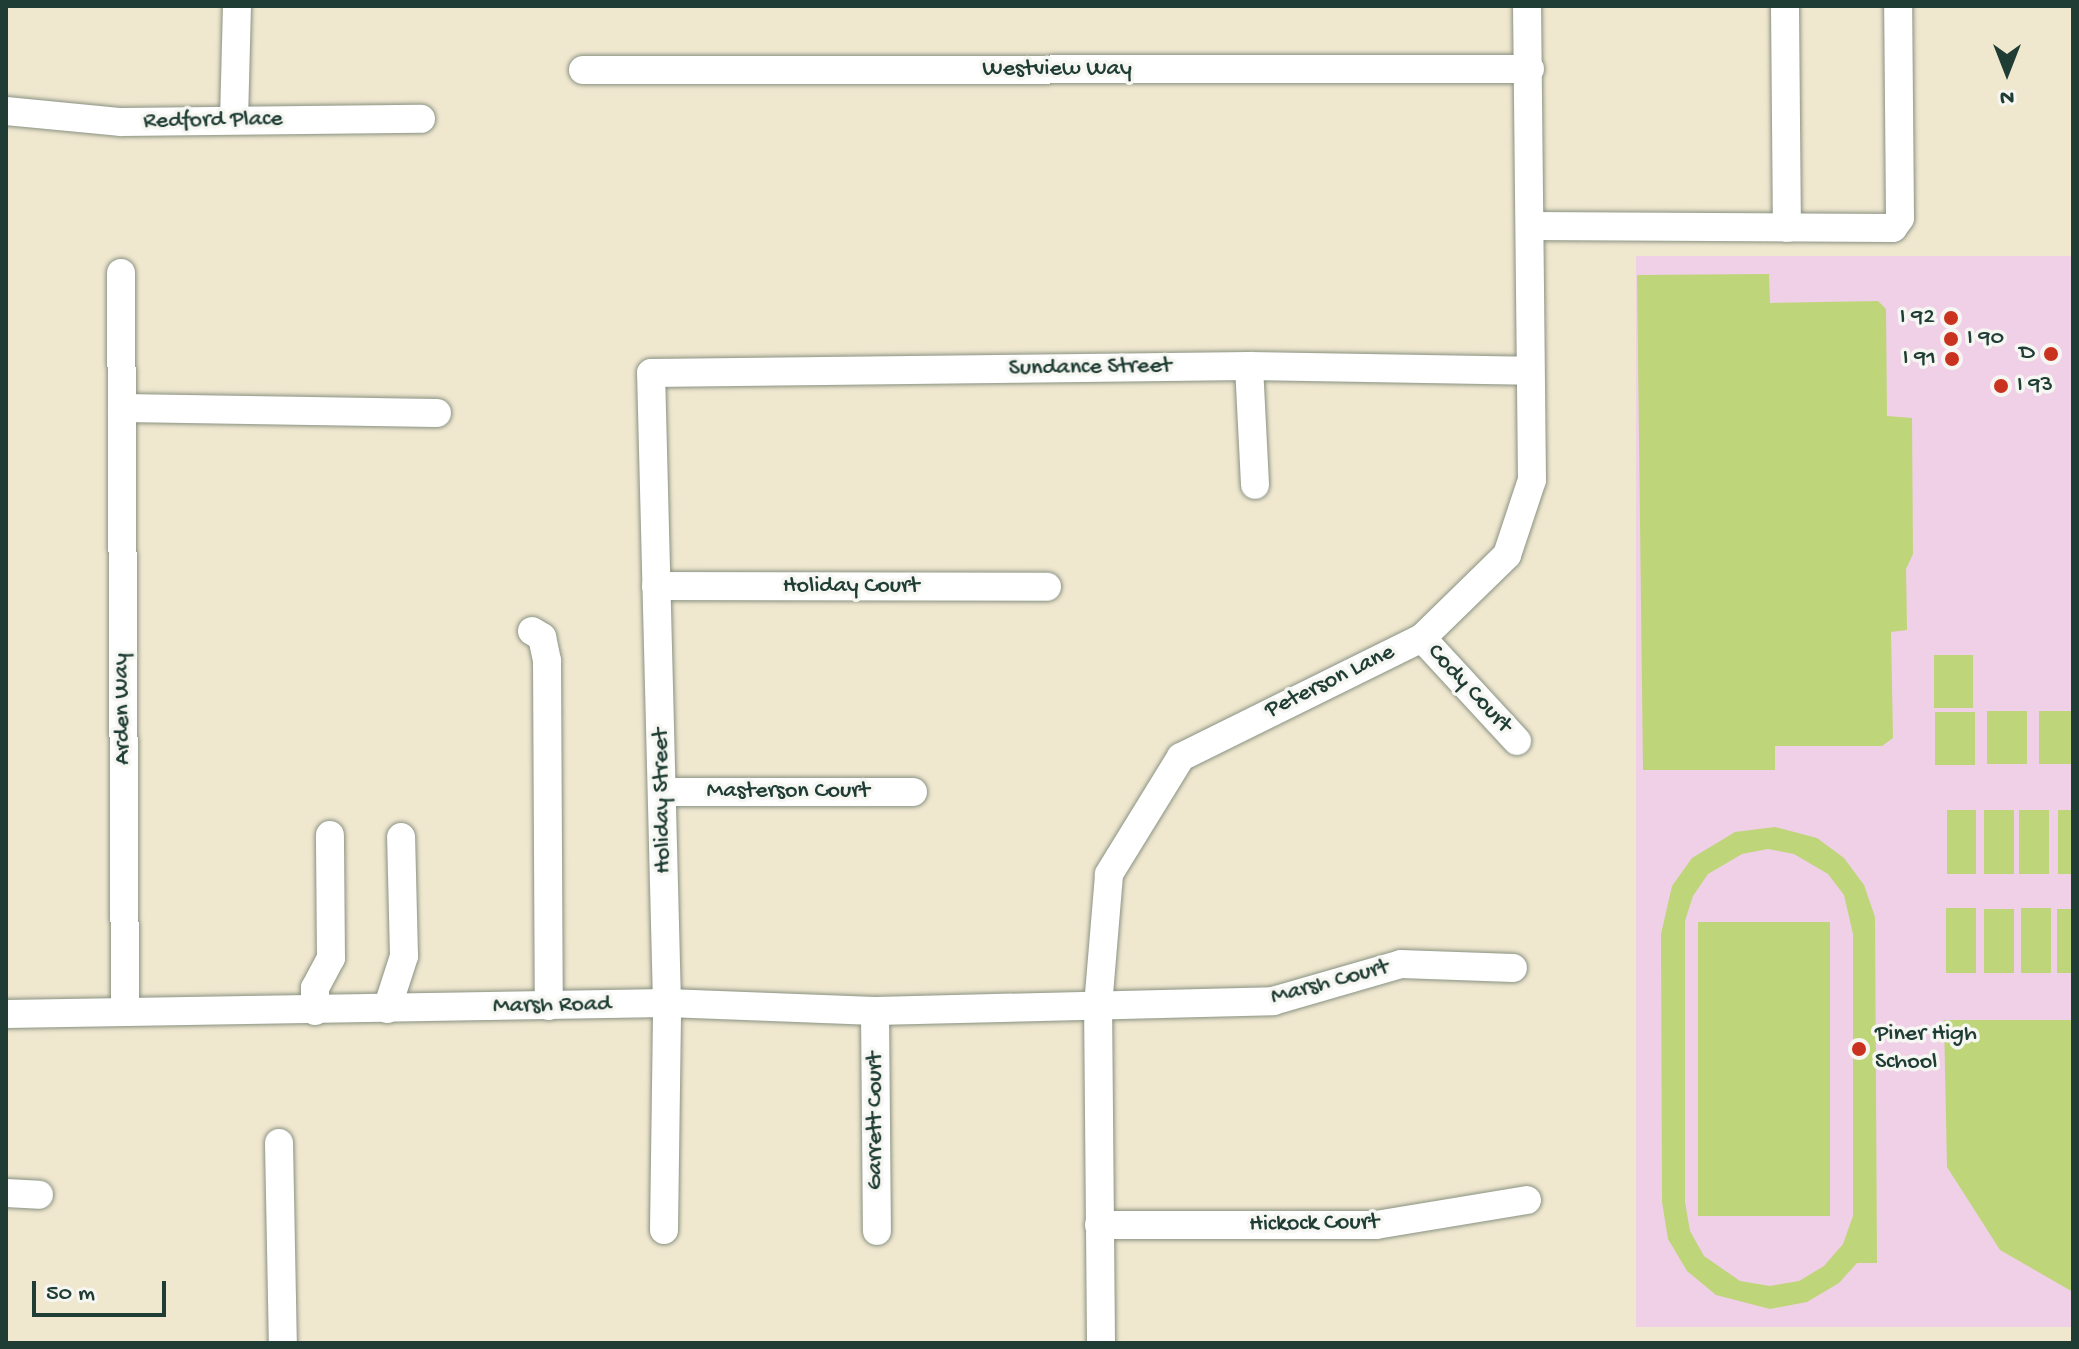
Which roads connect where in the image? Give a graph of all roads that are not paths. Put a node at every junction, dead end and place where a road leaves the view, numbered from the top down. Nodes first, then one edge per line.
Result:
1 (237, 6) edge
2 (1527, 6) edge
3 (1785, 6) edge
4 (1898, 6) edge
5 (1530, 69) junction
6 (583, 70) dead end
7 (6, 111) edge
8 (421, 119) dead end
9 (234, 120) junction
10 (1531, 226) junction
11 (1787, 228) junction
12 (121, 273) dead end
13 (1249, 366) junction
14 (1528, 371) junction
15 (651, 373) joint
16 (122, 408) junction
17 (437, 413) dead end
18 (1255, 485) dead end
19 (656, 586) junction
20 (1047, 587) dead end
21 (532, 631) dead end
22 (1422, 638) junction
23 (1517, 741) dead end
24 (663, 792) junction
25 (913, 792) dead end
26 (330, 835) dead end
27 (401, 837) dead end
28 (1513, 968) dead end
29 (667, 1003) junction
30 (549, 1006) junction
31 (1098, 1006) junction
32 (125, 1009) junction
33 (387, 1009) junction
34 (315, 1011) junction
35 (875, 1011) junction
36 (6, 1014) edge
37 (279, 1143) dead end
38 (6, 1193) edge
39 (39, 1195) dead end
40 (1527, 1200) dead end
41 (1099, 1225) junction
42 (664, 1230) dead end
43 (877, 1231) dead end
44 (283, 1343) edge
45 (1101, 1343) edge

1 - 9 street
2 - 5 street, Peterson Lane
3 - 11 street
4 - 11 street
5 - 6 street, Westview Way
5 - 10 street, Peterson Lane
7 - 9 street, Redford Place
8 - 9 street, Redford Place
10 - 11 street
10 - 14 street, Peterson Lane
12 - 16 street, Arden Way
13 - 14 street, Sundance Street
13 - 15 street, Sundance Street
13 - 18 street
14 - 22 street, Peterson Lane
15 - 19 street, Holiday Street
16 - 17 street
16 - 32 street, Arden Way
19 - 20 street, Holiday Court
19 - 24 street, Holiday Street
21 - 30 street
22 - 23 street, Cody Court
22 - 31 street, Peterson Lane
24 - 25 street, Masterson Court
24 - 29 street, Holiday Street
26 - 34 street
27 - 33 street
28 - 31 street, Marsh Court
29 - 30 street, Marsh Road
29 - 35 street, Marsh Road
29 - 42 street, Holiday Street
30 - 33 street, Marsh Road
31 - 35 street, Marsh Road
31 - 41 street, Peterson Lane
32 - 34 street, Marsh Road
32 - 36 street, Marsh Road
33 - 34 street, Marsh Road
35 - 43 street, Garrett Court
37 - 44 street
38 - 39 street
40 - 41 street, Hickock Court
41 - 45 street, Peterson Lane

